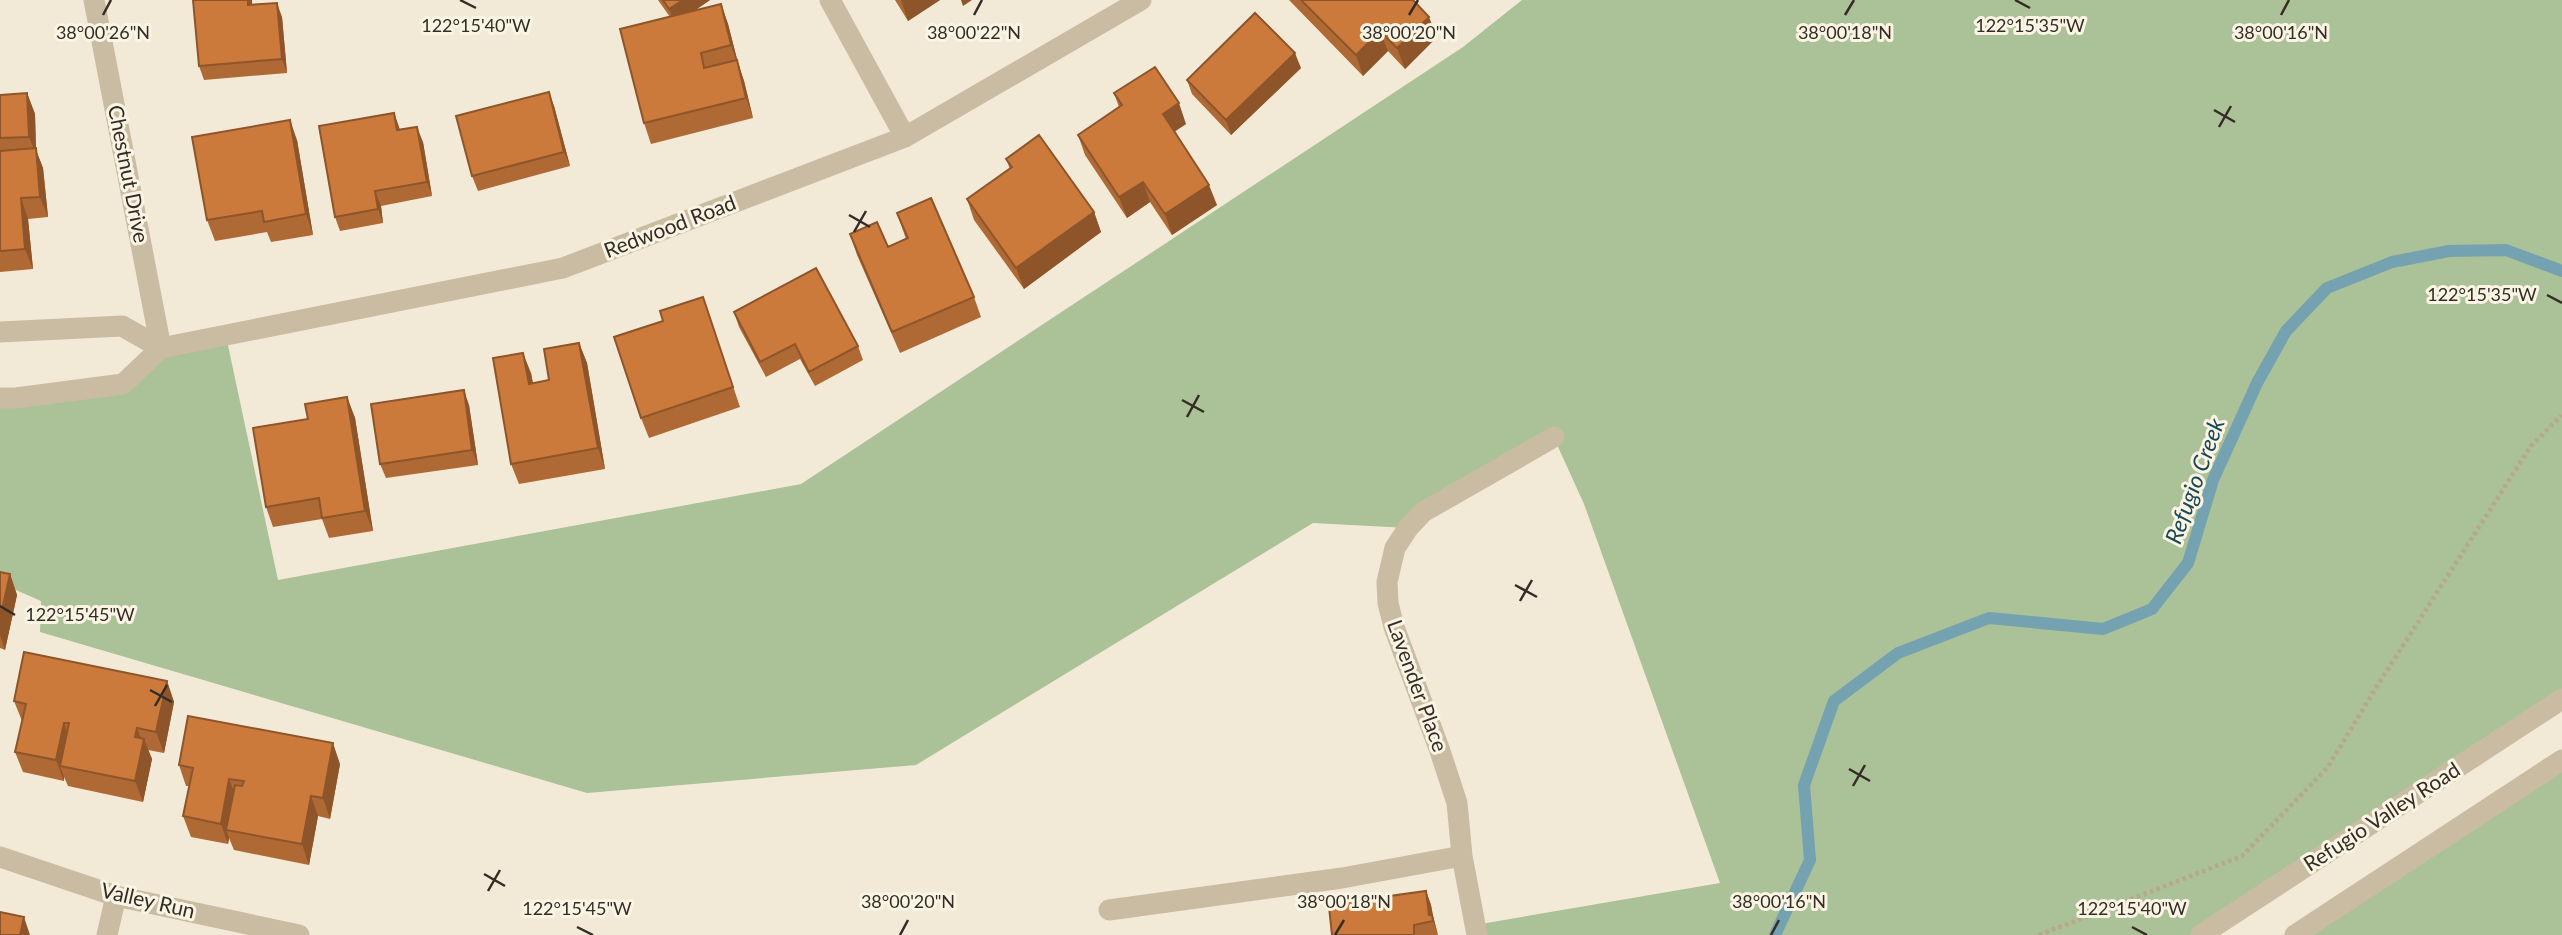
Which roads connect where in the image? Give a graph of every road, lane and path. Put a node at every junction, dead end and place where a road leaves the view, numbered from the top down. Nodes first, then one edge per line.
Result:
1 (94, 0) edge
2 (830, 0) edge
3 (1141, 0) edge
4 (905, 137) junction
5 (0, 332) edge
6 (161, 348) junction
7 (0, 398) edge
8 (2562, 415) edge
9 (1554, 437) dead end
10 (2562, 699) edge
11 (2562, 760) edge
12 (1462, 856) junction
13 (0, 857) edge
14 (116, 896) junction
15 (1109, 909) dead end
16 (227, 927) edge
17 (107, 935) edge
18 (299, 935) edge
19 (1477, 935) edge
20 (2039, 935) edge
21 (2201, 935) edge
22 (2295, 935) edge

1 - 6 street, Chestnut Drive
2 - 4 street
3 - 4 street, Redwood Road
4 - 6 street, Redwood Road
5 - 6 street
6 - 7 street
8 - 20 path
9 - 12 street, Lavender Place
10 - 21 street, Refugio Valley Road
11 - 22 street
12 - 15 street
12 - 19 street, Lavender Place
13 - 14 street, Valley Run
14 - 16 street, Valley Run
14 - 17 street
16 - 18 street, Valley Run

